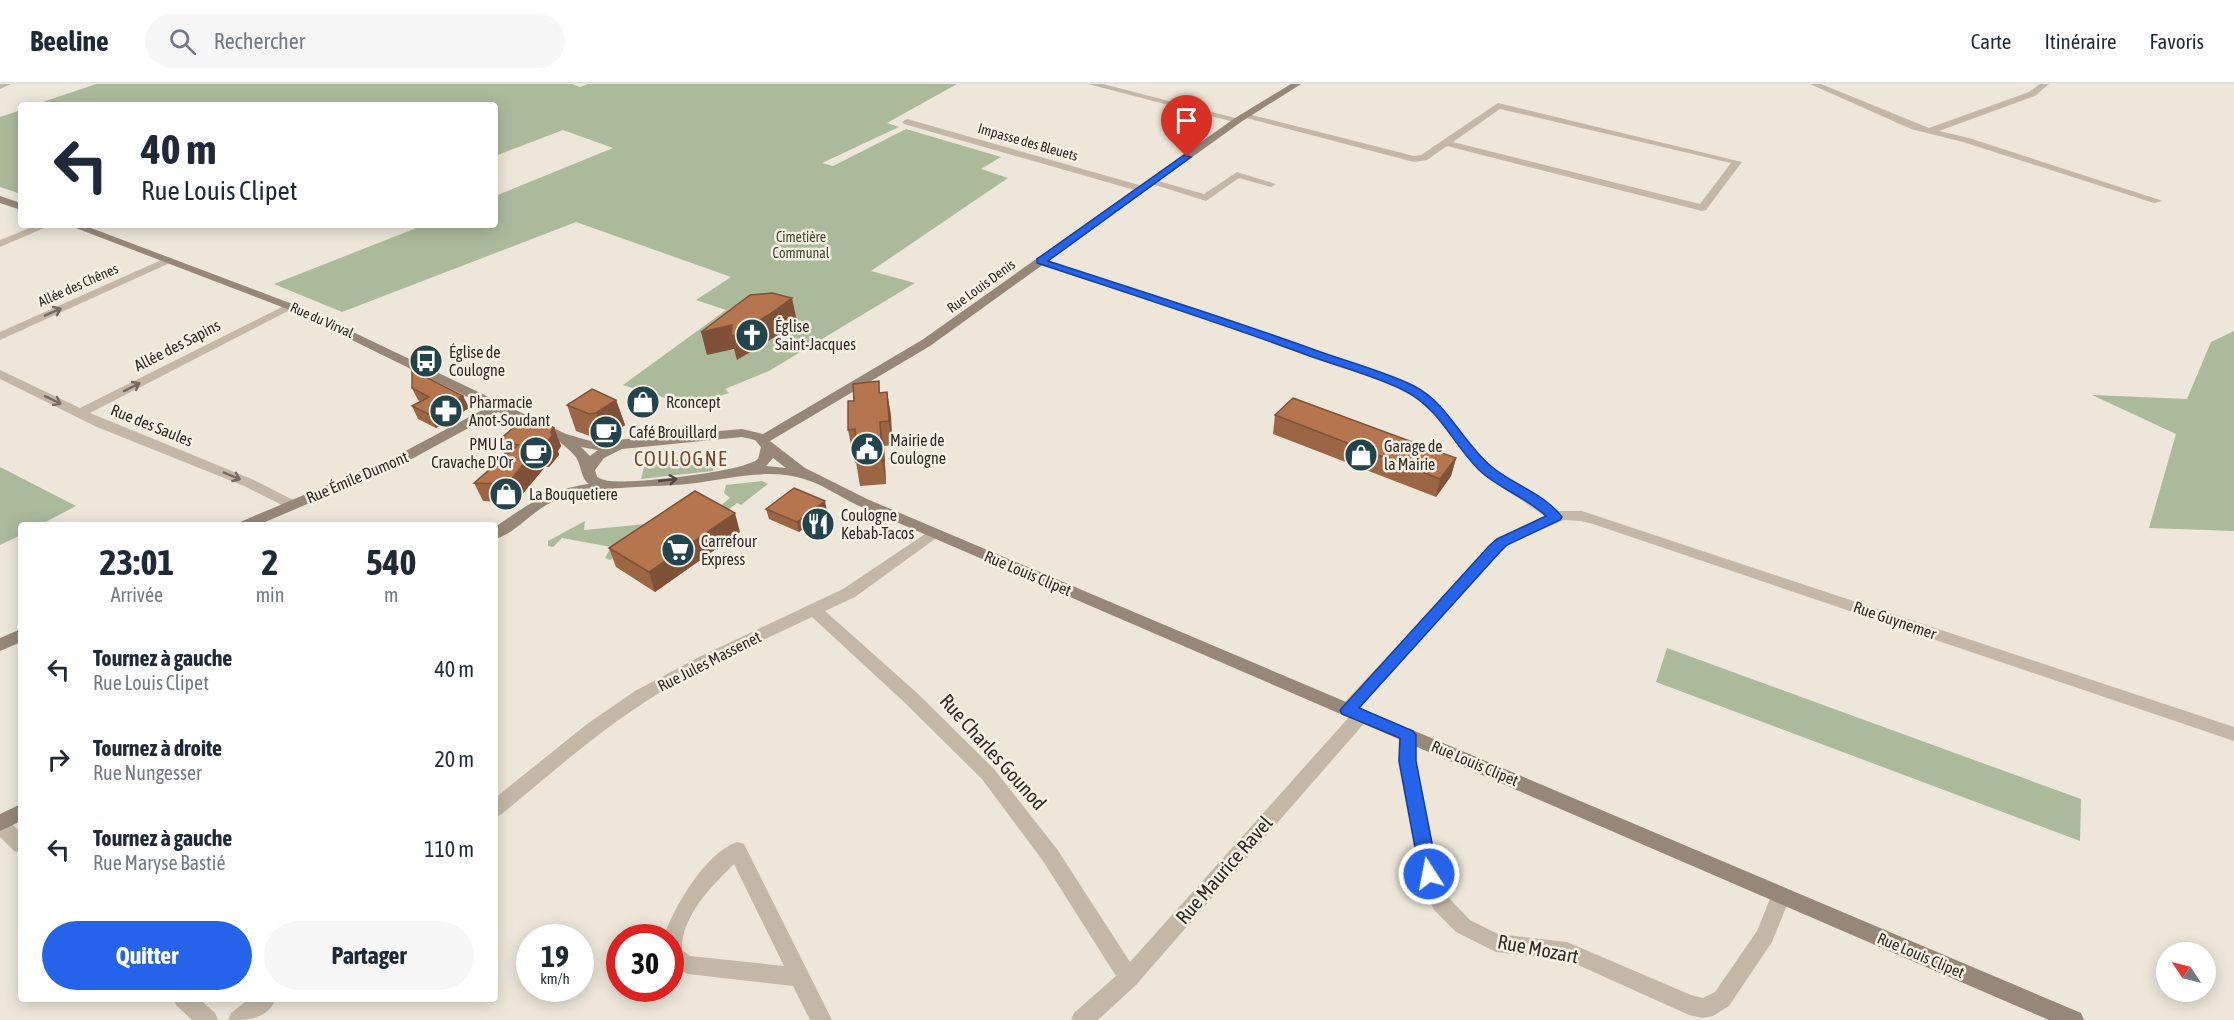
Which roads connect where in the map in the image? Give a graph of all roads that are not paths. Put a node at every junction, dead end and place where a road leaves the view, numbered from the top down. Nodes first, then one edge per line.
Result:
1 (7, 84) edge
2 (1092, 84) edge
3 (1297, 84) edge
4 (1814, 84) edge
5 (2045, 84) edge
6 (0, 86) edge
7 (1241, 118) junction
8 (907, 122) dead end
9 (1931, 131) junction
10 (1446, 143) junction
11 (1271, 184) dead end
12 (1147, 186) junction
13 (0, 199) edge
14 (2158, 201) dead end
15 (18, 206) edge
16 (39, 228) edge
17 (81, 228) edge
18 (0, 244) edge
19 (168, 260) junction
20 (1040, 261) junction
21 (290, 306) junction
22 (0, 336) edge
23 (0, 374) edge
24 (497, 407) junction
25 (80, 413) junction
26 (561, 437) junction
27 (766, 444) junction
28 (619, 446) junction
29 (588, 470) junction
30 (742, 473) junction
31 (811, 477) junction
32 (610, 486) junction
33 (292, 505) junction
34 (1555, 517) junction
35 (252, 522) edge
36 (498, 532) edge
37 (934, 533) junction
38 (814, 612) junction
39 (18, 636) edge
40 (0, 645) edge
41 (1354, 712) junction
42 (2234, 734) edge
43 (1408, 735) junction
44 (498, 807) edge
45 (18, 814) edge
46 (0, 824) edge
47 (18, 842) edge
48 (1781, 895) junction
49 (800, 977) junction
50 (1129, 978) junction
51 (187, 1002) edge
52 (261, 1002) edge
53 (1704, 1014) edge
54 (207, 1020) edge
55 (239, 1020) edge
56 (821, 1020) edge
57 (1082, 1020) edge
58 (2073, 1020) edge

1 - 6 street
2 - 7 street
3 - 7 street, Rue Louis Denis
4 - 9 street
5 - 9 street
7 - 10 street
7 - 12 street, Rue Louis Denis
8 - 12 street, Impasse des Bleuets
9 - 14 street
10 - 10 street
11 - 12 street, Impasse des Bleuets
12 - 20 street, Rue Louis Denis
13 - 15 street
16 - 18 street
17 - 19 street, Rue du Virval
19 - 21 street, Rue du Virval
22 -> 19 street, Allée des Chênes
20 - 27 street, Rue Louis Denis
20 - 34 street
21 - 24 street, Rue du Virval
25 -> 21 street, Allée des Sapins
23 -> 25 street, Rue des Saules
24 - 26 street, Rue du Virval
24 - 33 street, Rue Émile Dumont
25 -> 33 street, Rue des Saules
26 - 28 street, Rue du Virval
26 - 29 street, Rue du Virval
27 - 28 street, Rue du Virval
27 - 30 street, Rue Louis Denis
27 - 31 street, Rue Louis Clipet
28 - 29 street
29 - 32 street, Rue du Virval
30 - 31 street, Rue Louis Clipet
32 -> 30 street, Rue Louis Clipet
31 - 37 street, Rue Louis Clipet
32 - 36 street, Rue Louis Clipet
33 - 35 street, Rue Émile Dumont
34 - 41 street, Rue Maurice Ravel
34 - 42 street, Rue Guynemer
37 - 38 street, Rue Jules Massenet
37 - 41 street, Rue Louis Clipet
38 - 44 street, Rue Jules Massenet
38 - 50 street, Rue Charles Gounod
39 - 40 street
41 - 43 street, Rue Louis Clipet
41 - 50 street, Rue Maurice Ravel
43 - 48 street, Rue Louis Clipet
43 - 53 street, Rue Mozart
45 - 46 street
46 - 47 street
48 - 53 street
48 - 58 street, Rue Louis Clipet
49 - 49 street
49 - 56 street
50 - 57 street, Rue Maurice Ravel
51 - 54 street
52 - 55 street

